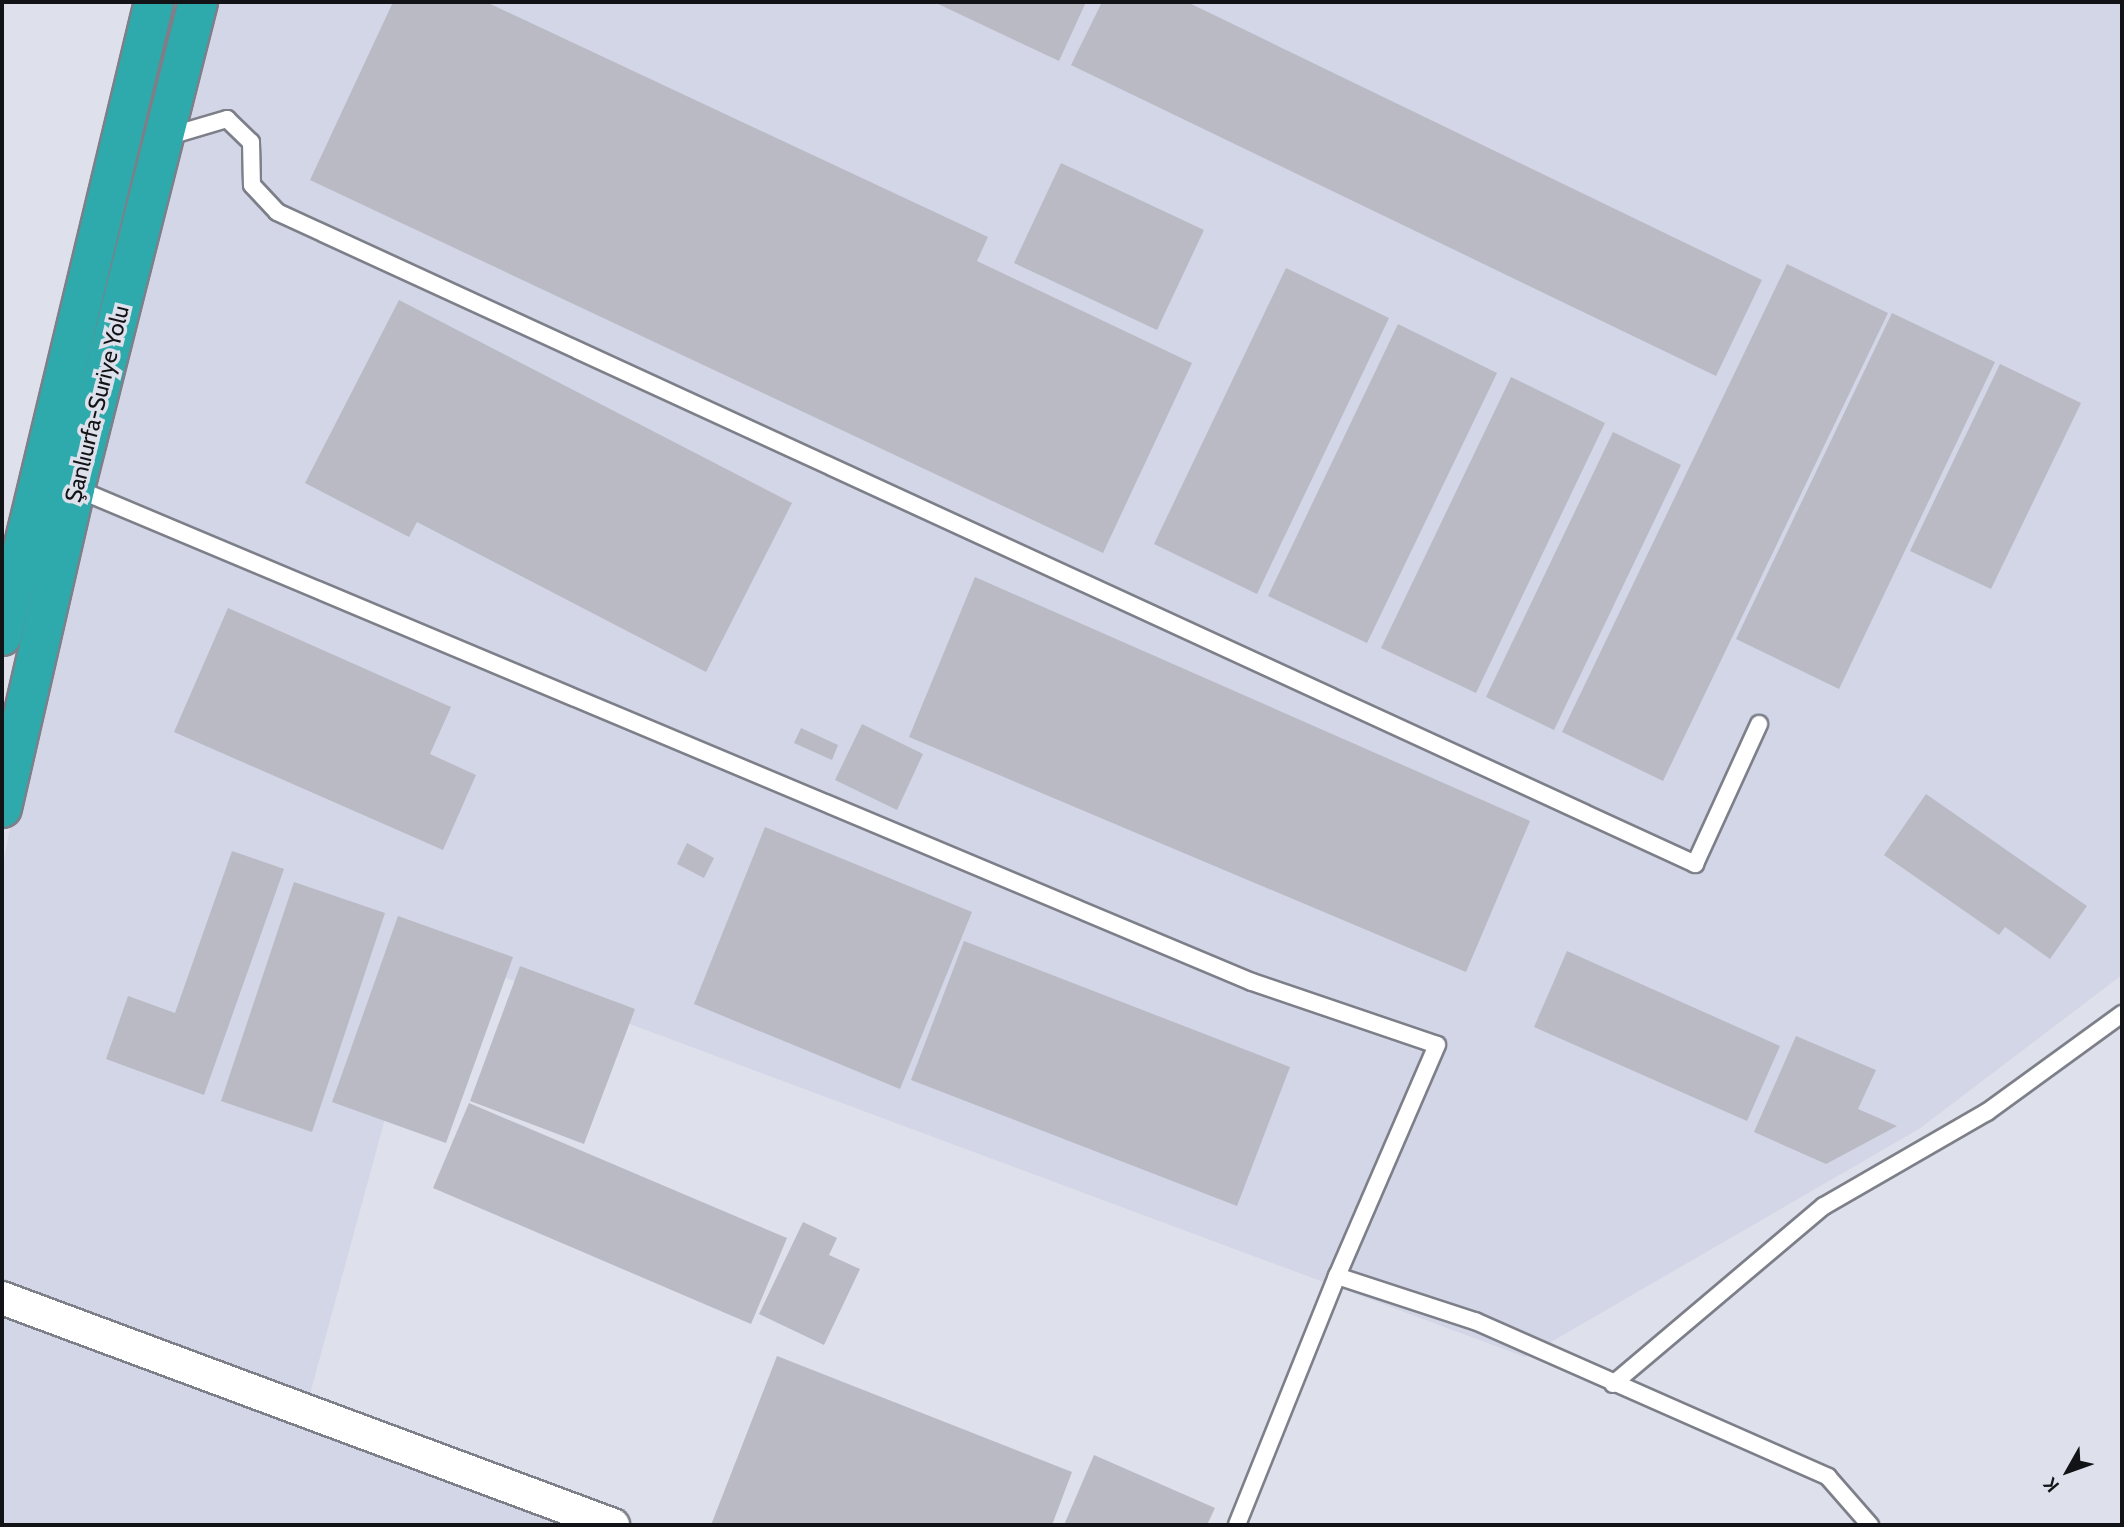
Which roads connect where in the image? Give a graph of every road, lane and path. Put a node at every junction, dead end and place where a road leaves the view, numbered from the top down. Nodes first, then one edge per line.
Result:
1 (154, 2) edge
2 (198, 2) edge
3 (166, 137) junction
4 (75, 488) junction
5 (2, 636) edge
6 (1759, 724) dead end
7 (2, 808) edge
8 (2122, 1014) edge
9 (1337, 1276) junction
10 (2, 1298) edge
11 (1613, 1384) junction
12 (613, 1525) edge
13 (1237, 1525) edge
14 (1870, 1525) edge

1 - 5 highway, Şanlıurfa-Suriye Yolu
2 - 3 highway, Şanlıurfa-Suriye Yolu
3 - 4 highway, Şanlıurfa-Suriye Yolu
3 - 6 lane
4 - 7 highway, Şanlıurfa-Suriye Yolu
4 - 9 lane
8 - 11 lane
9 - 11 lane
9 - 13 lane
10 - 12 street
11 - 14 lane

